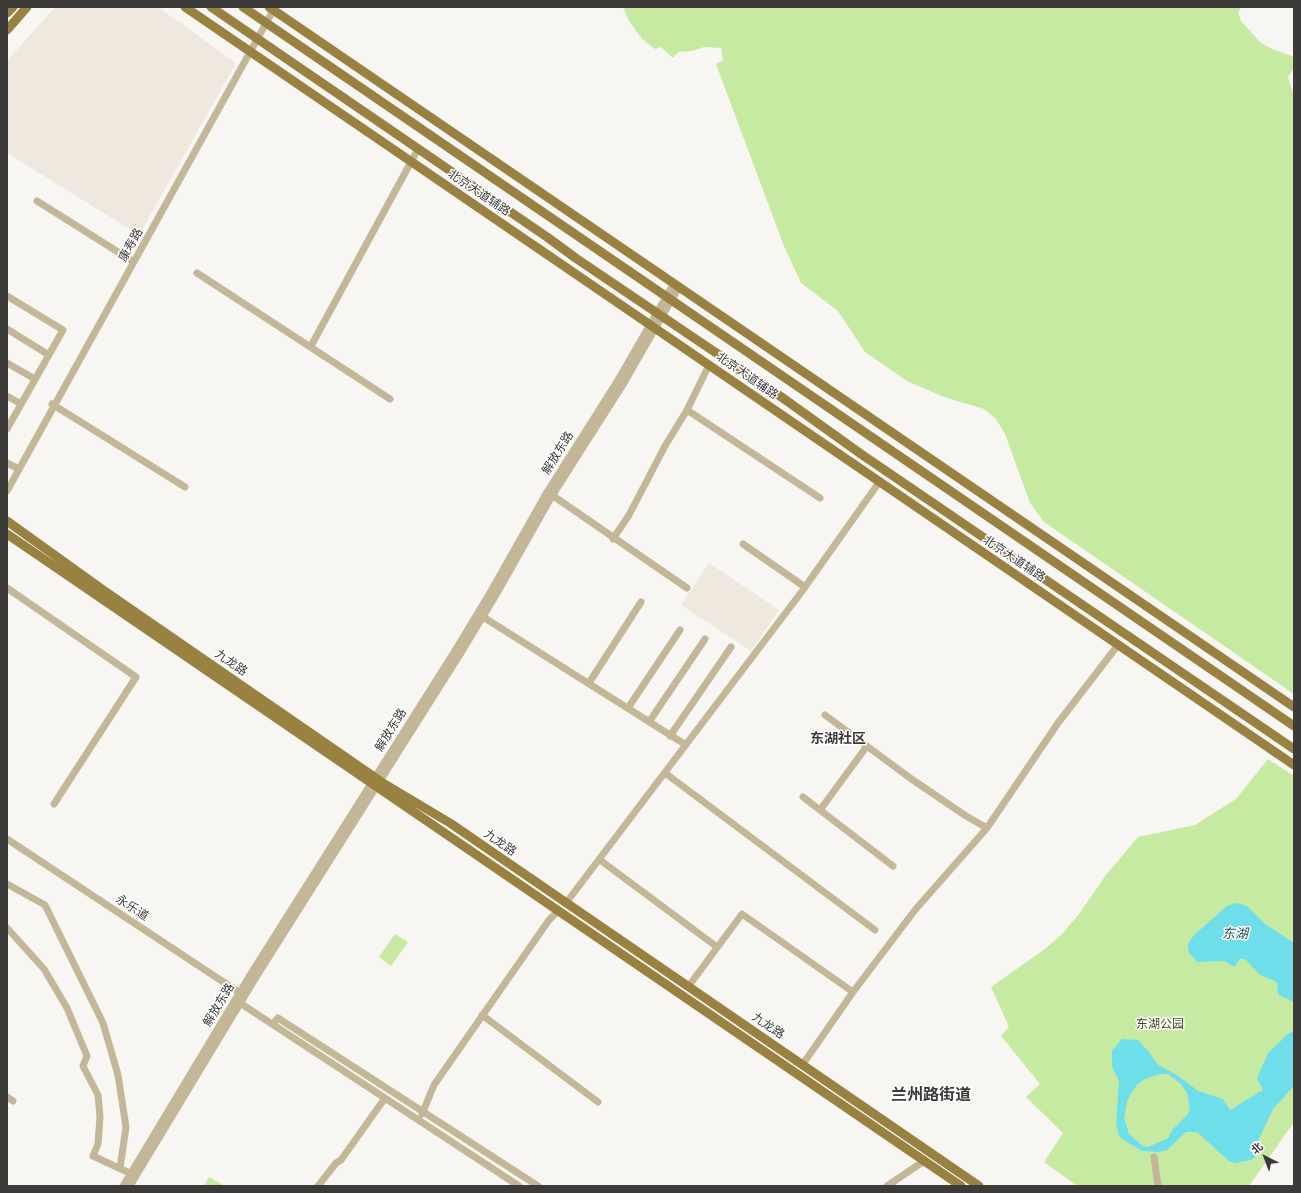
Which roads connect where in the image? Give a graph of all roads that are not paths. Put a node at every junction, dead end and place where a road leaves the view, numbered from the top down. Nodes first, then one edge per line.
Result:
1 (13, 7) edge
2 (28, 7) edge
3 (185, 7) edge
4 (211, 7) edge
5 (243, 7) edge
6 (272, 8) edge
7 (7, 13) edge
8 (264, 21) junction
9 (7, 30) edge
10 (255, 37) junction
11 (248, 50) junction
12 (418, 149) junction
13 (412, 161) junction
14 (37, 201) dead end
15 (132, 261) junction
16 (196, 273) dead end
17 (676, 285) junction
18 (7, 296) edge
19 (669, 298) junction
20 (659, 315) junction
21 (652, 326) junction
22 (7, 329) edge
23 (311, 346) junction
24 (49, 355) junction
25 (7, 363) edge
26 (709, 364) junction
27 (35, 379) junction
28 (7, 396) edge
29 (390, 399) dead end
30 (21, 404) junction
31 (53, 405) junction
32 (687, 410) junction
33 (7, 428) edge
34 (7, 463) edge
35 (18, 468) junction
36 (880, 482) junction
37 (7, 483) edge
38 (185, 487) dead end
39 (7, 491) edge
40 (549, 494) junction
41 (820, 498) dead end
42 (7, 521) edge
43 (7, 534) edge
44 (613, 539) junction
45 (743, 544) dead end
46 (805, 587) junction
47 (7, 588) edge
48 (687, 588) dead end
49 (641, 602) dead end
50 (480, 615) junction
51 (680, 630) dead end
52 (705, 639) dead end
53 (1118, 645) junction
54 (731, 647) dead end
55 (589, 683) junction
56 (628, 708) junction
57 (1294, 708) edge
58 (825, 715) dead end
59 (649, 722) junction
60 (1294, 726) edge
61 (670, 736) junction
62 (686, 745) junction
63 (867, 746) junction
64 (1294, 749) edge
65 (1294, 765) edge
66 (665, 773) junction
67 (375, 782) junction
68 (803, 797) dead end
69 (54, 804) dead end
70 (820, 810) junction
71 (987, 828) junction
72 (7, 839) edge
73 (7, 844) edge
74 (600, 860) junction
75 (892, 866) dead end
76 (7, 884) edge
77 (566, 903) junction
78 (558, 911) junction
79 (7, 928) edge
80 (875, 930) dead end
81 (717, 947) junction
82 (688, 987) junction
83 (853, 992) junction
84 (241, 997) junction
85 (482, 1015) junction
86 (273, 1024) junction
87 (803, 1064) junction
88 (385, 1098) junction
89 (598, 1102) dead end
90 (423, 1111) junction
91 (420, 1120) junction
92 (1154, 1157) dead end
93 (924, 1161) junction
94 (120, 1168) junction
95 (133, 1174) junction
96 (122, 1186) edge
97 (130, 1186) edge
98 (318, 1186) edge
99 (519, 1186) edge
100 (538, 1186) edge
101 (887, 1186) edge
102 (961, 1186) edge
103 (979, 1186) edge
104 (1158, 1186) edge

1 - 7 main road
2 - 9 main road
3 - 11 main road, 北京大道辅路
4 - 10 main road
5 - 8 main road
6 - 8 street, 康寿路
6 - 17 main road
8 - 10 street, 康寿路
8 - 19 main road
10 - 11 street, 康寿路
10 - 12 main road
11 - 13 main road, 北京大道辅路
11 - 15 street, 康寿路
12 - 13 street
12 - 20 main road
13 - 21 main road, 北京大道辅路
13 - 23 street
14 - 15 street
15 - 31 street, 康寿路
16 - 23 street
17 - 19 street, 解放东路
17 - 57 main road
18 - 24 street
19 - 20 street, 解放东路
19 - 60 main road
20 - 21 street, 解放东路
20 - 64 main road
21 - 26 main road, 北京大道辅路
21 - 40 street, 解放东路
22 - 24 street
23 - 29 street
24 - 27 street
25 - 27 street
26 - 32 street
26 - 36 main road, 北京大道辅路
27 - 30 street
28 - 30 street
30 - 33 street
31 - 35 street, 康寿路
31 - 38 street
32 - 41 street
32 - 44 street
34 - 35 street
35 - 37 street, 康寿路
35 - 39 street, 康寿路
36 - 46 street
36 - 53 main road, 北京大道辅路
40 - 44 street
40 - 50 street, 解放东路
42 - 67 main road, 九龙路
43 - 67 main road, 九龙路
44 - 48 street
45 - 46 street
46 - 62 street
47 - 69 street
49 - 55 street
50 - 55 street
50 - 67 street, 解放东路
51 - 56 street
52 - 59 street
53 - 65 main road, 北京大道辅路
53 - 71 street
54 - 61 street
55 - 56 street
56 - 59 street
58 - 63 street
59 - 61 street
61 - 62 street
62 - 66 street
63 - 70 street
63 - 71 street
66 - 74 street
66 - 80 street
67 - 77 main road, 九龙路
67 - 78 main road, 九龙路
67 - 84 street, 解放东路
68 - 70 street
70 - 75 street
71 - 83 street
72 - 84 street, 永乐道
73 - 84 street, 永乐道
74 - 77 street
74 - 81 street
76 - 94 street
77 - 82 main road, 九龙路
78 - 85 street
78 - 93 main road, 九龙路
79 - 94 street
81 - 82 street
81 - 83 street
82 - 87 main road, 九龙路
83 - 87 street
84 - 86 street
84 - 95 street, 解放东路
85 - 89 street
85 - 90 street
86 - 88 street
86 - 90 street
87 - 103 main road, 九龙路
88 - 91 street
88 - 98 street
90 - 91 street
90 - 100 street
91 - 99 street
92 - 104 street
93 - 101 street
93 - 102 main road, 九龙路
94 - 95 street
95 - 96 street, 解放东路
95 - 97 street, 解放东路

